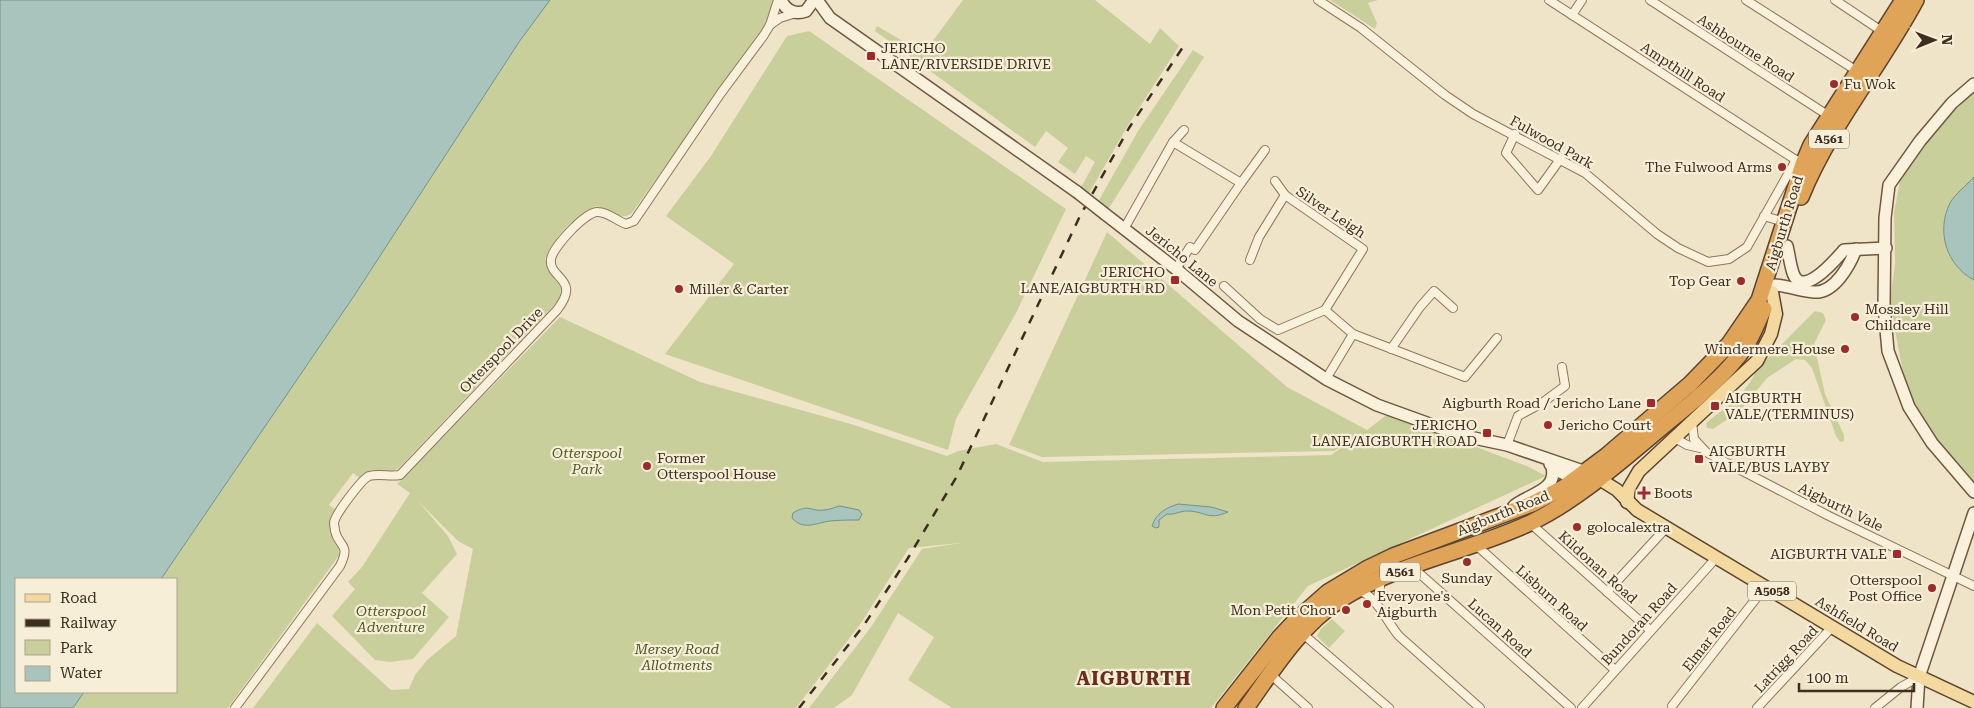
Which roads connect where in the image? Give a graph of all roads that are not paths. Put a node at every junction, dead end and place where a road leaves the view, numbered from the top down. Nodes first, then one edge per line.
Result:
1 (780, 0) edge
2 (816, 0) edge
3 (1318, 0) edge
4 (1549, 0) edge
5 (1582, 0) edge
6 (1650, 0) edge
7 (1746, 0) edge
8 (1835, 0) edge
9 (1903, 0) edge
10 (1916, 0) edge
11 (798, 13) junction
12 (1572, 15) junction
13 (830, 18) junction
14 (770, 25) junction
15 (1883, 32) junction
16 (1864, 74) junction
17 (1974, 84) edge
18 (1829, 116) junction
19 (1184, 130) dead end
20 (1516, 134) junction
21 (1174, 142) junction
22 (1265, 150) dead end
23 (1561, 158) junction
24 (1800, 162) junction
25 (1275, 181) dead end
26 (1241, 183) junction
27 (1285, 195) junction
28 (1764, 216) junction
29 (1784, 222) junction
30 (1124, 228) junction
31 (1787, 246) junction
32 (1886, 248) junction
33 (1856, 249) junction
34 (1250, 260) dead end
35 (1176, 269) junction
36 (1224, 286) dead end
37 (1774, 289) junction
38 (1453, 308) dead end
39 (1325, 310) junction
40 (1353, 334) junction
41 (1497, 338) dead end
42 (1391, 349) junction
43 (1562, 367) dead end
44 (1326, 379) junction
45 (1693, 418) junction
46 (1673, 437) junction
47 (1507, 445) junction
48 (1700, 448) junction
49 (1549, 463) junction
50 (1588, 479) junction
51 (1974, 492) edge
52 (1627, 502) junction
53 (1507, 512) junction
54 (1974, 513) edge
55 (1530, 523) junction
56 (1666, 528) junction
57 (1475, 544) junction
58 (1716, 558) junction
59 (1415, 566) junction
60 (1952, 575) junction
61 (1382, 579) junction
62 (1974, 586) edge
63 (1766, 587) junction
64 (1354, 592) junction
65 (1607, 592) junction
66 (1377, 603) junction
67 (1833, 626) junction
68 (1650, 630) junction
69 (1303, 634) junction
70 (1615, 670) junction
71 (1270, 674) junction
72 (1919, 677) junction
73 (1974, 702) edge
74 (1672, 706) dead end
75 (234, 708) edge
76 (1224, 708) edge
77 (1246, 708) edge
78 (1308, 708) edge
79 (1389, 708) edge
80 (1480, 708) edge
81 (1570, 708) edge
82 (1582, 708) edge
83 (1757, 708) edge
84 (1874, 708) edge
85 (1917, 708) edge

1 - 11 street
1 - 14 street, Otterspool Drive
2 - 11 street
2 - 13 street, Jericho Lane
3 - 20 street, Fulwood Park
4 - 12 street, Ampthill Road
5 - 12 street
6 - 18 street, Ashbourne Road
7 - 16 street
8 - 15 street
9 - 15 highway, Aigburth Road / A561
10 - 16 highway, Aigburth Road / A561
11 - 13 street, Jericho Lane
11 - 14 street, Otterspool Drive
12 - 24 street, Ampthill Road
13 - 30 street, Jericho Lane, bridge
14 - 75 street, Otterspool Drive
15 - 16 highway, Aigburth Road / A561
16 - 18 highway, Aigburth Road / A561
16 - 31 highway, Aigburth Road / A561
17 - 32 street
18 - 24 highway, Aigburth Road / A561
19 - 21 street
20 - 23 street, Fulwood Park
20 - 23 street
21 - 26 street
21 - 30 street
22 - 26 street
23 - 28 street, Fulwood Park
24 - 28 street, Fulwood Park
24 - 29 highway, Aigburth Road / A561
25 - 27 street
26 - 35 street
27 - 34 street, Silver Leigh
27 - 39 street, Silver Leigh
28 - 29 street
29 - 50 highway, Aigburth Road / A561
30 - 35 street, Jericho Lane
31 - 33 street
31 - 37 highway, Aigburth Road / A561
32 - 33 street
32 - 51 street
33 - 37 street
35 - 44 street, Jericho Lane
36 - 39 street
37 - 45 main road
37 - 50 highway, Aigburth Road / A561
38 - 42 street
39 - 40 street
40 - 42 street
40 - 44 street
41 - 42 street
43 - 47 street
44 - 47 street, Jericho Lane
45 - 46 main road
45 - 48 street
46 - 48 street, Aigburth Vale
46 - 52 main road
47 - 49 street, Jericho Lane
48 - 60 street, Aigburth Vale
49 - 50 street, Jericho Lane
49 - 53 street
50 - 52 main road, Ashfield Road / A5058
50 - 53 highway, Aigburth Road / A561
50 - 55 highway, Aigburth Road / A561
52 - 56 main road, Ashfield Road / A5058
53 - 76 highway, Aigburth Road / A561
54 - 60 street
55 - 57 highway, Aigburth Road / A561
55 - 65 street, Kildonan Road
56 - 58 main road, Ashfield Road / A5058
56 - 65 street
57 - 59 highway, Aigburth Road / A561
57 - 70 street, Lisburn Road
58 - 63 main road, Ashfield Road / A5058
58 - 68 street, Bundoran Road
59 - 61 highway, Aigburth Road / A561
59 - 81 street, Lucan Road
60 - 62 street, Aigburth Vale
60 - 72 street
61 - 64 highway, Aigburth Road / A561
61 - 66 street
63 - 67 main road, Ashfield Road / A5058
63 - 74 street, Elmar Road
64 - 66 street
64 - 69 highway, Aigburth Road / A561
65 - 68 street, Kildonan Road
66 - 80 street
67 - 72 main road, Ashfield Road / A5058
67 - 83 street, Latrigg Road
68 - 70 street, Bundoran Road
69 - 71 highway, Aigburth Road / A561
69 - 79 street
70 - 82 street, Bundoran Road
71 - 77 highway, Aigburth Road / A561
71 - 78 street
72 - 73 main road, A5058
72 - 84 street
72 - 85 street

